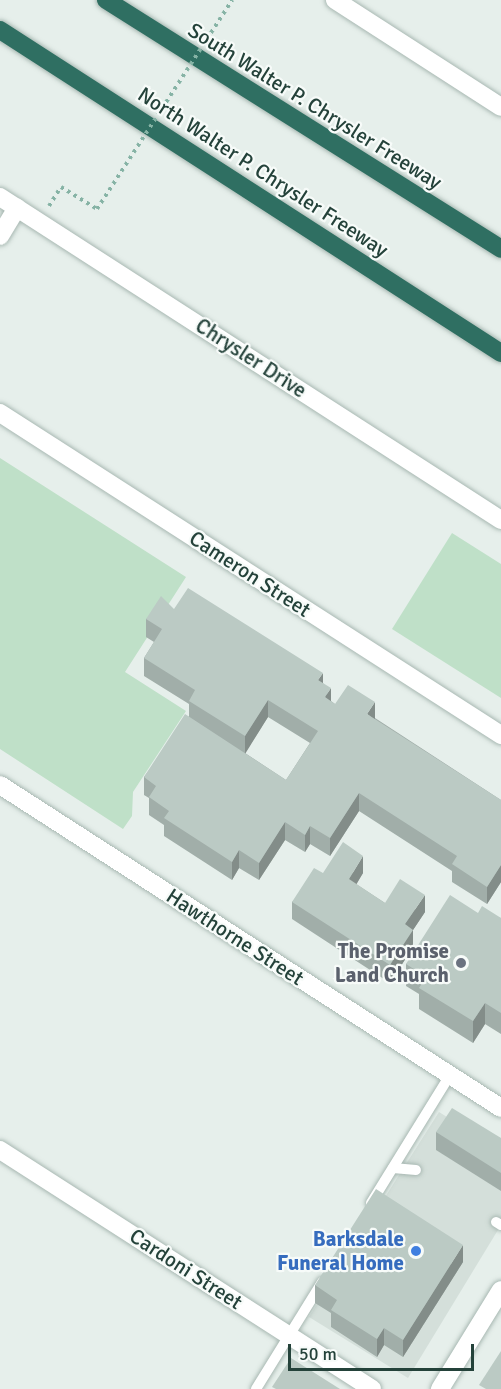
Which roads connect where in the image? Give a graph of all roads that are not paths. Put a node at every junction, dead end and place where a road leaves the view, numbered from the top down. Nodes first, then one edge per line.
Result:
1 (106, 0) edge
2 (335, 0) edge
3 (0, 30) edge
4 (501, 107) edge
5 (0, 197) edge
6 (17, 208) junction
7 (0, 236) edge
8 (501, 249) edge
9 (501, 353) edge
10 (0, 413) edge
11 (501, 520) edge
12 (501, 735) edge
13 (0, 785) edge
14 (450, 1076) junction
15 (501, 1108) edge
16 (0, 1150) edge
17 (393, 1168) junction
18 (416, 1170) dead end
19 (362, 1218) edge
20 (332, 1267) edge
21 (501, 1290) edge
22 (289, 1335) junction
23 (256, 1389) edge
24 (372, 1389) edge
25 (440, 1389) edge

1 - 8 highway, South Walter P. Chrysler Freeway
2 - 4 street
3 - 9 highway, North Walter P. Chrysler Freeway
5 - 6 street, Chrysler Drive
6 - 7 street
6 - 11 street, Chrysler Drive
10 - 12 street, Cameron Street
13 - 14 street, Hawthorne Street
14 - 15 street, Hawthorne Street
14 - 17 lane
16 - 22 street, Cardoni Street
17 - 18 lane
17 - 19 lane
20 - 22 lane
21 - 25 street
22 - 23 lane
22 - 24 street, Cardoni Street

